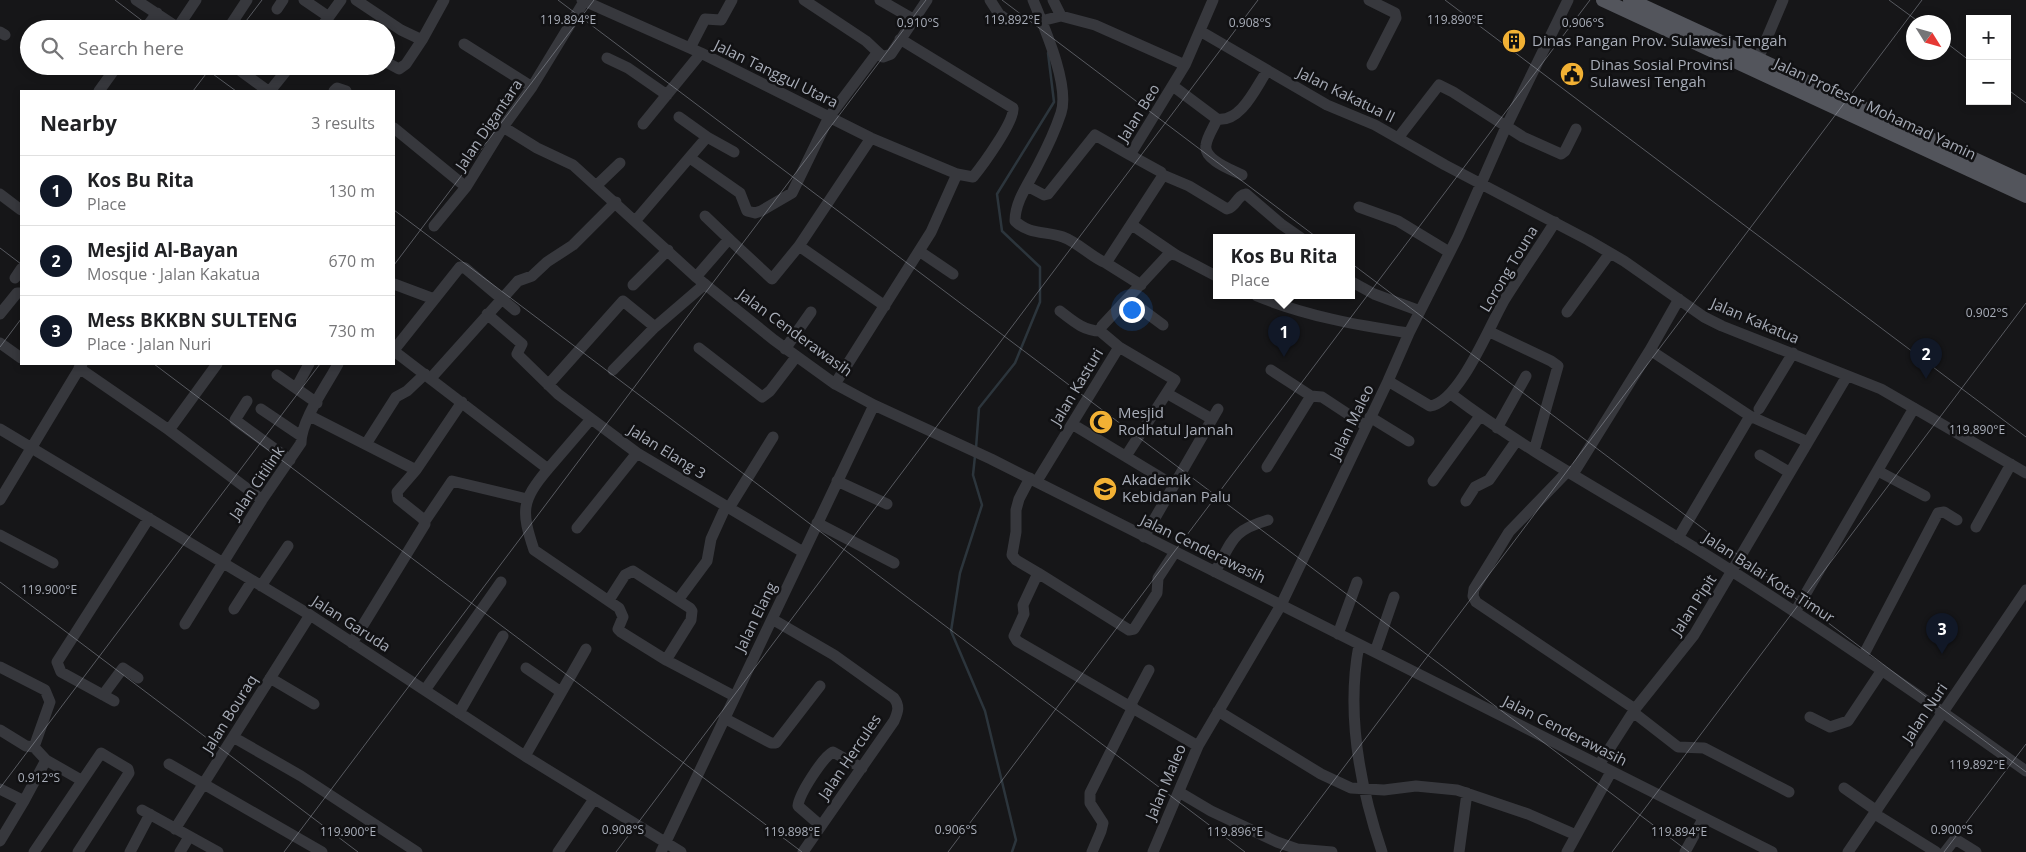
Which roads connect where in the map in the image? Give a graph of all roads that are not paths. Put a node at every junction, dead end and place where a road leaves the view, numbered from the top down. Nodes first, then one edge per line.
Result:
1 (196, 0) edge
2 (247, 0) edge
3 (304, 0) edge
4 (342, 0) edge
5 (356, 0) edge
6 (444, 0) edge
7 (732, 0) edge
8 (804, 0) edge
9 (880, 0) edge
10 (927, 0) edge
11 (990, 0) edge
12 (1033, 0) edge
13 (1053, 0) edge
14 (1213, 0) edge
15 (1369, 0) edge
16 (1568, 0) edge
17 (1602, 0) edge
18 (1783, 0) edge
19 (140, 1) edge
20 (1634, 1) edge
21 (583, 3) edge
22 (157, 13) junction
23 (1060, 16) junction
24 (329, 17) junction
25 (913, 19) junction
26 (152, 20) edge
27 (167, 20) edge
28 (184, 20) edge
29 (234, 20) edge
30 (327, 20) edge
31 (386, 20) edge
32 (1007, 20) dead end
33 (1041, 21) junction
34 (395, 26) edge
35 (1200, 31) junction
36 (900, 39) junction
37 (422, 40) junction
38 (464, 44) dead end
39 (696, 51) junction
40 (877, 53) junction
41 (607, 58) dead end
42 (1758, 59) junction
43 (1184, 65) junction
44 (1372, 65) dead end
45 (395, 67) edge
46 (1267, 71) junction
47 (111, 75) edge
48 (247, 75) edge
49 (282, 75) edge
50 (1173, 86) junction
51 (532, 87) junction
52 (100, 90) edge
53 (268, 90) edge
54 (270, 90) edge
55 (667, 95) junction
56 (679, 117) dead end
57 (829, 117) junction
58 (1217, 119) junction
59 (1873, 119) junction
60 (642, 124) dead end
61 (503, 127) junction
62 (1506, 127) junction
63 (395, 129) edge
64 (1576, 129) dead end
65 (707, 137) junction
66 (1398, 138) junction
67 (870, 141) junction
68 (734, 152) dead end
69 (1130, 155) junction
70 (690, 158) junction
71 (620, 163) dead end
72 (1162, 175) junction
73 (1242, 175) dead end
74 (955, 178) junction
75 (2026, 183) edge
76 (1480, 184) junction
77 (598, 185) junction
78 (1027, 186) junction
79 (466, 187) junction
80 (0, 194) edge
81 (2026, 196) edge
82 (616, 202) junction
83 (20, 205) edge
84 (1359, 207) dead end
85 (705, 216) dead end
86 (636, 220) junction
87 (1555, 222) junction
88 (1132, 225) junction
89 (434, 226) dead end
90 (1295, 234) edge
91 (729, 239) junction
92 (799, 246) junction
93 (668, 250) junction
94 (919, 251) junction
95 (1450, 252) junction
96 (1610, 253) junction
97 (1176, 255) junction
98 (1106, 263) junction
99 (952, 274) dead end
100 (1213, 274) edge
101 (701, 280) junction
102 (395, 284) edge
103 (1355, 284) edge
104 (633, 285) dead end
105 (1141, 285) junction
106 (20, 293) edge
107 (434, 298) junction
108 (501, 298) junction
109 (1128, 299) junction
110 (1264, 299) edge
111 (1679, 299) junction
112 (885, 306) junction
113 (1, 307) edge
114 (515, 310) dead end
115 (1060, 311) dead end
116 (1420, 311) junction
117 (811, 312) dead end
118 (1567, 312) dead end
119 (487, 314) junction
120 (1163, 325) dead end
121 (655, 328) junction
122 (1100, 331) junction
123 (1490, 332) junction
124 (1409, 333) junction
125 (0, 343) edge
126 (1120, 347) junction
127 (699, 348) dead end
128 (785, 348) junction
129 (395, 349) edge
130 (1650, 350) junction
131 (395, 351) edge
132 (1793, 353) junction
133 (20, 357) edge
134 (796, 357) junction
135 (216, 365) edge
136 (309, 365) edge
137 (337, 365) edge
138 (80, 366) edge
139 (613, 370) dead end
140 (1271, 370) dead end
141 (276, 375) dead end
142 (428, 376) junction
143 (1526, 376) dead end
144 (1846, 376) junction
145 (1388, 381) junction
146 (835, 384) junction
147 (548, 385) junction
148 (296, 388) junction
149 (1168, 394) junction
150 (1451, 394) junction
151 (1311, 396) junction
152 (247, 401) dead end
153 (462, 402) junction
154 (317, 403) junction
155 (874, 405) junction
156 (1914, 408) junction
157 (261, 409) dead end
158 (1755, 412) junction
159 (310, 416) junction
160 (591, 419) junction
161 (1368, 422) junction
162 (1488, 422) junction
163 (1072, 424) junction
164 (0, 429) edge
165 (169, 430) junction
166 (301, 436) junction
167 (773, 437) dead end
168 (1517, 440) junction
169 (1409, 441) dead end
170 (1808, 442) junction
171 (366, 444) junction
172 (31, 447) junction
173 (1534, 451) junction
174 (637, 453) junction
175 (1760, 455) dead end
176 (1126, 456) junction
177 (290, 460) junction
178 (2011, 464) junction
179 (1267, 467) dead end
180 (548, 469) junction
181 (416, 470) junction
182 (1878, 471) junction
183 (1571, 472) junction
184 (1789, 472) junction
185 (2026, 473) edge
186 (1033, 480) junction
187 (837, 481) junction
188 (1433, 481) dead end
189 (1173, 485) junction
190 (1925, 496) dead end
191 (527, 499) junction
192 (0, 500) edge
193 (262, 500) junction
194 (1466, 501) dead end
195 (887, 504) dead end
196 (728, 507) junction
197 (149, 518) junction
198 (1268, 520) dead end
199 (1957, 520) dead end
200 (425, 521) junction
201 (817, 523) junction
202 (1976, 527) dead end
203 (577, 528) dead end
204 (0, 535) edge
205 (1144, 537) junction
206 (1678, 538) junction
207 (288, 546) dead end
208 (803, 552) junction
209 (1175, 552) junction
210 (53, 563) dead end
211 (222, 563) junction
212 (894, 564) dead end
213 (1215, 572) junction
214 (1733, 572) junction
215 (1038, 573) junction
216 (501, 582) dead end
217 (1357, 582) dead end
218 (256, 583) junction
219 (2026, 590) edge
220 (1394, 596) dead end
221 (609, 600) junction
222 (678, 600) junction
223 (1281, 605) junction
224 (234, 609) dead end
225 (1795, 612) junction
226 (310, 615) junction
227 (772, 620) junction
228 (185, 624) dead end
229 (1338, 634) junction
230 (503, 636) dead end
231 (352, 643) junction
232 (1359, 645) junction
233 (586, 649) dead end
234 (1375, 652) junction
235 (1864, 656) junction
236 (666, 660) junction
237 (0, 667) edge
238 (526, 668) dead end
239 (1149, 670) dead end
240 (1882, 670) junction
241 (138, 678) dead end
242 (270, 678) junction
243 (820, 686) dead end
244 (424, 690) junction
245 (561, 692) junction
246 (103, 695) junction
247 (734, 696) junction
248 (114, 701) dead end
249 (314, 704) dead end
250 (1131, 706) junction
251 (1218, 711) junction
252 (1634, 711) junction
253 (1944, 712) junction
254 (459, 713) junction
255 (1810, 717) dead end
256 (724, 718) junction
257 (0, 730) edge
258 (233, 736) junction
259 (1198, 746) junction
260 (34, 747) junction
261 (525, 756) junction
262 (46, 760) junction
263 (169, 764) dead end
264 (1599, 765) junction
265 (862, 768) junction
266 (2026, 771) edge
267 (1611, 772) junction
268 (81, 780) junction
269 (203, 784) junction
270 (1844, 788) dead end
271 (0, 789) edge
272 (1365, 790) junction
273 (1179, 792) junction
274 (1789, 792) dead end
275 (1467, 793) junction
276 (594, 799) junction
277 (24, 801) junction
278 (1876, 812) junction
279 (1703, 819) junction
280 (821, 826) junction
281 (175, 829) junction
282 (1576, 835) junction
283 (189, 837) junction
284 (0, 841) edge
285 (664, 848) edge
286 (34, 852) edge
287 (78, 852) edge
288 (130, 852) edge
289 (180, 852) edge
290 (218, 852) edge
291 (322, 852) edge
292 (417, 852) edge
293 (558, 852) edge
294 (681, 852) edge
295 (804, 852) edge
296 (1092, 852) edge
297 (1153, 852) edge
298 (1332, 852) edge
299 (1382, 852) edge
300 (1459, 852) edge
301 (1567, 852) edge
302 (1685, 852) edge
303 (1772, 852) edge
304 (1848, 852) edge
305 (1936, 852) edge
306 (1945, 852) edge
307 (1976, 852) edge

1 - 28 street
2 - 29 street
3 - 24 street
4 - 24 street
5 - 31 street
6 - 37 street
7 - 39 street
8 - 40 street
9 - 25 street
10 - 25 street
11 - 32 street
12 - 33 street
13 - 23 street
14 - 35 street, Jalan Beo
15 - 44 street
16 - 62 street, Jalan Maleo
17 - 59 main road, Jalan Profesor Mohamad Yamin
18 - 42 street
19 - 22 street
20 - 42 main road, Jalan Profesor Mohamad Yamin
21 - 39 street, Jalan Tanggul Utara
21 - 51 street, Jalan Digantara
22 - 26 street
22 - 27 street
23 - 33 street
23 - 43 street
24 - 30 street
25 - 36 street
33 - 78 street
34 - 37 street
35 - 43 street, Jalan Beo
35 - 46 street, Jalan Kakatua II
36 - 40 street
36 - 74 street
37 - 45 street
38 - 51 street
39 - 55 street
39 - 57 street, Jalan Tanggul Utara
40 - 57 street
41 - 55 street
42 - 59 main road, Jalan Profesor Mohamad Yamin
43 - 50 street, Jalan Beo
46 - 58 street
46 - 66 street, Jalan Kakatua II
47 - 52 street
48 - 53 street
49 - 54 street
50 - 58 street
50 - 69 street, Jalan Beo
51 - 61 street, Jalan Digantara
55 - 60 street
56 - 65 street
57 - 67 street, Jalan Tanggul Utara
57 - 70 street
58 - 73 street
59 - 75 main road, Jalan Profesor Mohamad Yamin
59 - 81 main road, Jalan Profesor Mohamad Yamin
61 - 77 street, Jalan Cenderawasih
61 - 79 street, Jalan Digantara
62 - 64 street
62 - 66 street
62 - 76 street, Jalan Maleo
63 - 79 street, Jalan Digantara
65 - 68 street
65 - 70 street
66 - 76 street, Jalan Kakatua II
67 - 74 street, Jalan Tanggul Utara
67 - 92 street
69 - 72 street, Jalan Beo
69 - 78 street
70 - 86 street
71 - 77 street
72 - 88 street
72 - 90 street, Jalan Beo
74 - 94 street
76 - 87 street, Jalan Kakatua
76 - 95 street, Jalan Maleo
77 - 82 street, Jalan Cenderawasih
78 - 98 street
79 - 89 street
80 - 83 street
82 - 86 street, Jalan Cenderawasih
82 - 108 street
84 - 95 street
85 - 91 street
86 - 93 street, Jalan Cenderawasih
87 - 96 street, Jalan Kakatua
87 - 123 street, Lorong Touna
88 - 97 street
88 - 98 street
91 - 92 street
91 - 101 street
92 - 112 street
93 - 101 street, Jalan Cenderawasih
93 - 104 street
94 - 99 street
94 - 112 street
95 - 116 street, Jalan Maleo
96 - 111 street, Jalan Kakatua
96 - 118 street
97 - 100 street
97 - 105 street, Jalan Kasturi
98 - 105 street
101 - 121 street
101 - 128 street, Jalan Cenderawasih
102 - 107 street
103 - 116 street
105 - 109 street, Jalan Kasturi
106 - 113 street
107 - 108 street
107 - 129 street
108 - 114 street
108 - 119 street
109 - 120 street
109 - 122 street, Jalan Kasturi
110 - 124 street
111 - 130 street
111 - 132 street, Jalan Kakatua
112 - 146 street
115 - 122 street
116 - 124 street, Jalan Maleo
117 - 128 street
119 - 142 street
119 - 147 street, Jalan Elang 3
121 - 139 street
121 - 147 street
122 - 126 street, Jalan Kasturi
123 - 150 street, Lorong Touna
123 - 173 street
124 - 145 street, Jalan Maleo
125 - 133 street
126 - 149 street
126 - 163 street, Jalan Kasturi
127 - 134 street
128 - 134 street, Jalan Cenderawasih
130 - 158 street
130 - 183 street
131 - 142 street
132 - 144 street, Jalan Kakatua
132 - 158 street
134 - 146 street, Jalan Cenderawasih
135 - 165 street
136 - 148 street
137 - 154 street, Jalan Citilink
138 - 165 street
138 - 172 street
140 - 151 street
141 - 148 street
142 - 153 street
142 - 171 street
143 - 162 street
144 - 156 street, Jalan Kakatua
144 - 170 street, Jalan Pipit
145 - 150 street
145 - 161 street, Jalan Maleo
146 - 155 street, Jalan Cenderawasih
147 - 160 street, Jalan Elang 3
148 - 154 street
149 - 176 street
149 - 189 street
150 - 162 street, Jalan Balai Kota Timur
151 - 161 street
151 - 179 street
152 - 177 street
153 - 180 street
153 - 181 street
154 - 159 street, Jalan Citilink
155 - 186 street, Jalan Cenderawasih
155 - 187 street, Jalan Elang
156 - 178 street, Jalan Kakatua
156 - 182 street
157 - 166 street
158 - 170 street
158 - 206 street
159 - 166 street, Jalan Citilink
159 - 171 street
160 - 174 street, Jalan Elang 3
160 - 180 street
161 - 169 street
161 - 223 street, Jalan Maleo
162 - 168 street, Jalan Balai Kota Timur
162 - 188 street
163 - 176 street
163 - 186 street, Jalan Kasturi
164 - 172 street, Jalan Garuda
165 - 193 street
166 - 177 street, Jalan Citilink
167 - 196 street
168 - 173 street, Jalan Balai Kota Timur
168 - 194 street
170 - 184 street, Jalan Pipit
171 - 181 street
172 - 192 street
172 - 197 street, Jalan Garuda
173 - 183 street, Jalan Balai Kota Timur
174 - 196 street, Jalan Elang 3
174 - 203 street
175 - 184 street
176 - 189 street
177 - 193 street, Jalan Citilink
178 - 185 street, Jalan Kakatua
178 - 202 street
180 - 191 street
181 - 200 street
182 - 190 street
182 - 225 street
183 - 206 street, Jalan Balai Kota Timur
183 - 252 street
184 - 214 street, Jalan Pipit
186 - 205 street, Jalan Cenderawasih
186 - 215 street, Jalan Kasturi
187 - 195 street
187 - 201 street, Jalan Elang
189 - 205 street
191 - 200 street
191 - 221 street
193 - 211 street, Jalan Citilink
196 - 208 street, Jalan Elang 3
196 - 222 street
197 - 211 street, Jalan Garuda
197 - 246 street
198 - 213 street
199 - 235 street
200 - 231 street
201 - 208 street, Jalan Elang
201 - 212 street
204 - 210 street
205 - 209 street, Jalan Cenderawasih
206 - 214 street, Jalan Balai Kota Timur
207 - 218 street
208 - 227 street, Jalan Elang
209 - 213 street, Jalan Cenderawasih
209 - 215 street
211 - 218 street, Jalan Garuda
211 - 228 street, Jalan Citilink
213 - 223 street, Jalan Cenderawasih
214 - 225 street, Jalan Balai Kota Timur
214 - 252 street, Jalan Pipit
215 - 250 street
216 - 244 street
217 - 229 street
218 - 224 street
218 - 226 street, Jalan Garuda
219 - 253 street, Jalan Nuri
220 - 234 street
221 - 222 street
221 - 236 street
222 - 236 street
223 - 229 street, Jalan Cenderawasih
223 - 251 street, Jalan Maleo
225 - 235 street, Jalan Balai Kota Timur
226 - 231 street, Jalan Garuda
226 - 242 street, Jalan Bouraq
227 - 247 street, Jalan Elang
227 - 265 street, Jalan Hercules
229 - 232 street, Jalan Cenderawasih
230 - 254 street
231 - 244 street, Jalan Garuda
232 - 234 street, Jalan Cenderawasih
232 - 272 street
233 - 245 street
234 - 264 street, Jalan Cenderawasih
235 - 240 street, Jalan Balai Kota Timur
236 - 247 street
237 - 260 street
238 - 245 street
239 - 250 street
240 - 253 street, Jalan Balai Kota Timur
240 - 255 street
241 - 246 street
242 - 249 street
242 - 258 street, Jalan Bouraq
243 - 256 street
244 - 254 street, Jalan Garuda
245 - 261 street
246 - 248 street
247 - 256 street, Jalan Elang
250 - 259 street
250 - 296 street
251 - 259 street, Jalan Maleo
251 - 272 street
252 - 264 street, Jalan Pipit
252 - 274 street
253 - 266 street, Jalan Balai Kota Timur
253 - 278 street, Jalan Nuri
254 - 261 street, Jalan Garuda
256 - 285 street, Jalan Elang
257 - 260 street
258 - 269 street, Jalan Bouraq
258 - 292 street
259 - 273 street, Jalan Maleo
260 - 262 street
261 - 276 street, Jalan Garuda
262 - 268 street
262 - 277 street
263 - 269 street
264 - 267 street, Jalan Cenderawasih
265 - 280 street, Jalan Hercules
265 - 280 street
267 - 279 street, Jalan Cenderawasih
267 - 282 street
268 - 286 street
268 - 287 street
269 - 281 street, Jalan Bouraq
269 - 291 street
270 - 278 street
271 - 277 street
272 - 275 street
272 - 299 street
273 - 297 street, Jalan Maleo
273 - 298 street
275 - 282 street
275 - 300 street
276 - 285 street, Jalan Garuda
276 - 293 street
277 - 284 street
278 - 304 street, Jalan Nuri
278 - 305 street
279 - 302 street
279 - 303 street, Jalan Cenderawasih
280 - 295 street, Jalan Hercules
281 - 283 street
281 - 288 street
282 - 301 street
283 - 289 street
283 - 290 street
285 - 294 street, Jalan Garuda
306 - 307 street

